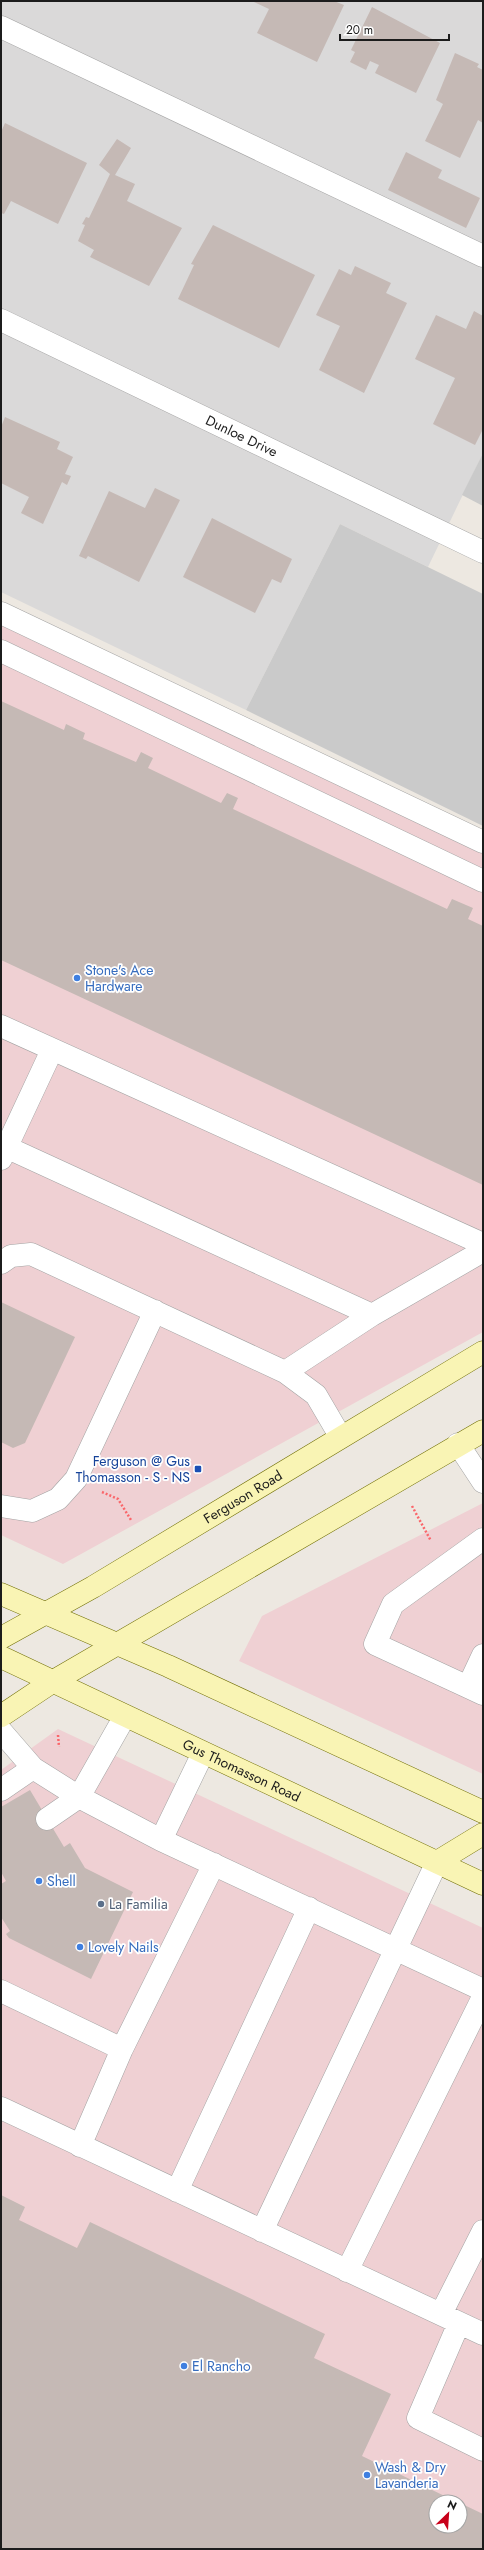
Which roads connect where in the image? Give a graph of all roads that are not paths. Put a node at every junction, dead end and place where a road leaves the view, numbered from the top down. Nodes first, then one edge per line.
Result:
1 (1, 26) edge
2 (483, 256) edge
3 (1, 320) edge
4 (483, 552) edge
5 (1, 612) edge
6 (1, 651) edge
7 (483, 842) edge
8 (483, 881) edge
9 (1, 1026) edge
10 (52, 1050) junction
11 (4, 1153) edge
12 (483, 1244) edge
13 (483, 1250) edge
14 (1, 1263) edge
15 (155, 1311) junction
16 (372, 1315) junction
17 (483, 1352) edge
18 (285, 1372) junction
19 (483, 1431) edge
20 (340, 1436) junction
21 (458, 1444) junction
22 (483, 1482) edge
23 (1, 1506) edge
24 (483, 1539) edge
25 (1, 1594) edge
26 (43, 1613) junction
27 (1, 1638) edge
28 (116, 1644) junction
29 (483, 1655) edge
30 (1, 1657) edge
31 (52, 1682) junction
32 (475, 1691) edge
33 (1, 1716) edge
34 (125, 1716) junction
35 (1, 1732) edge
36 (204, 1753) junction
37 (32, 1768) junction
38 (1, 1790) edge
39 (79, 1797) junction
40 (483, 1812) edge
41 (47, 1819) dead end
42 (483, 1834) edge
43 (161, 1840) junction
44 (437, 1862) junction
45 (214, 1864) junction
46 (483, 1884) edge
47 (309, 1908) junction
48 (396, 1948) junction
49 (483, 1990) edge
50 (1, 1991) edge
51 (483, 1997) edge
52 (122, 2049) junction
53 (1, 2108) edge
54 (80, 2146) junction
55 (177, 2191) junction
56 (483, 2230) edge
57 (262, 2231) junction
58 (347, 2271) junction
59 (450, 2319) junction
60 (483, 2334) edge
61 (483, 2450) edge

1 - 2 street
3 - 4 street, Dunloe Drive
5 - 7 street
6 - 8 street
9 - 10 street
10 - 11 street
10 - 12 street
11 - 16 street
13 - 16 street
14 - 15 street
15 - 18 street
15 - 23 street
16 - 18 street
17 - 20 main road, Ferguson Road
18 - 20 street
19 - 21 main road
20 - 26 main road, Ferguson Road
21 - 22 street
21 - 28 main road
24 - 32 street
25 - 26 main road
26 - 27 main road, Ferguson Road
26 - 28 main road
28 - 31 main road
28 - 40 main road
29 - 32 street
30 - 31 main road, Gus Thomasson Road
31 - 33 main road
31 - 34 main road, Gus Thomasson Road
34 - 36 main road, Gus Thomasson Road
34 - 39 street
35 - 37 street
36 - 43 street
36 - 44 main road, Gus Thomasson Road
37 - 38 street
37 - 39 street
39 - 41 street
39 - 43 street
42 - 44 main road
43 - 45 street
44 - 46 main road, Gus Thomasson Road
44 - 48 street
45 - 47 street
45 - 52 street
47 - 48 street
47 - 55 street
48 - 49 street
48 - 57 street
50 - 52 street
51 - 58 street
52 - 54 street
53 - 54 street
54 - 55 street
55 - 57 street
56 - 59 street
57 - 58 street
58 - 59 street
59 - 60 street
59 - 61 street

